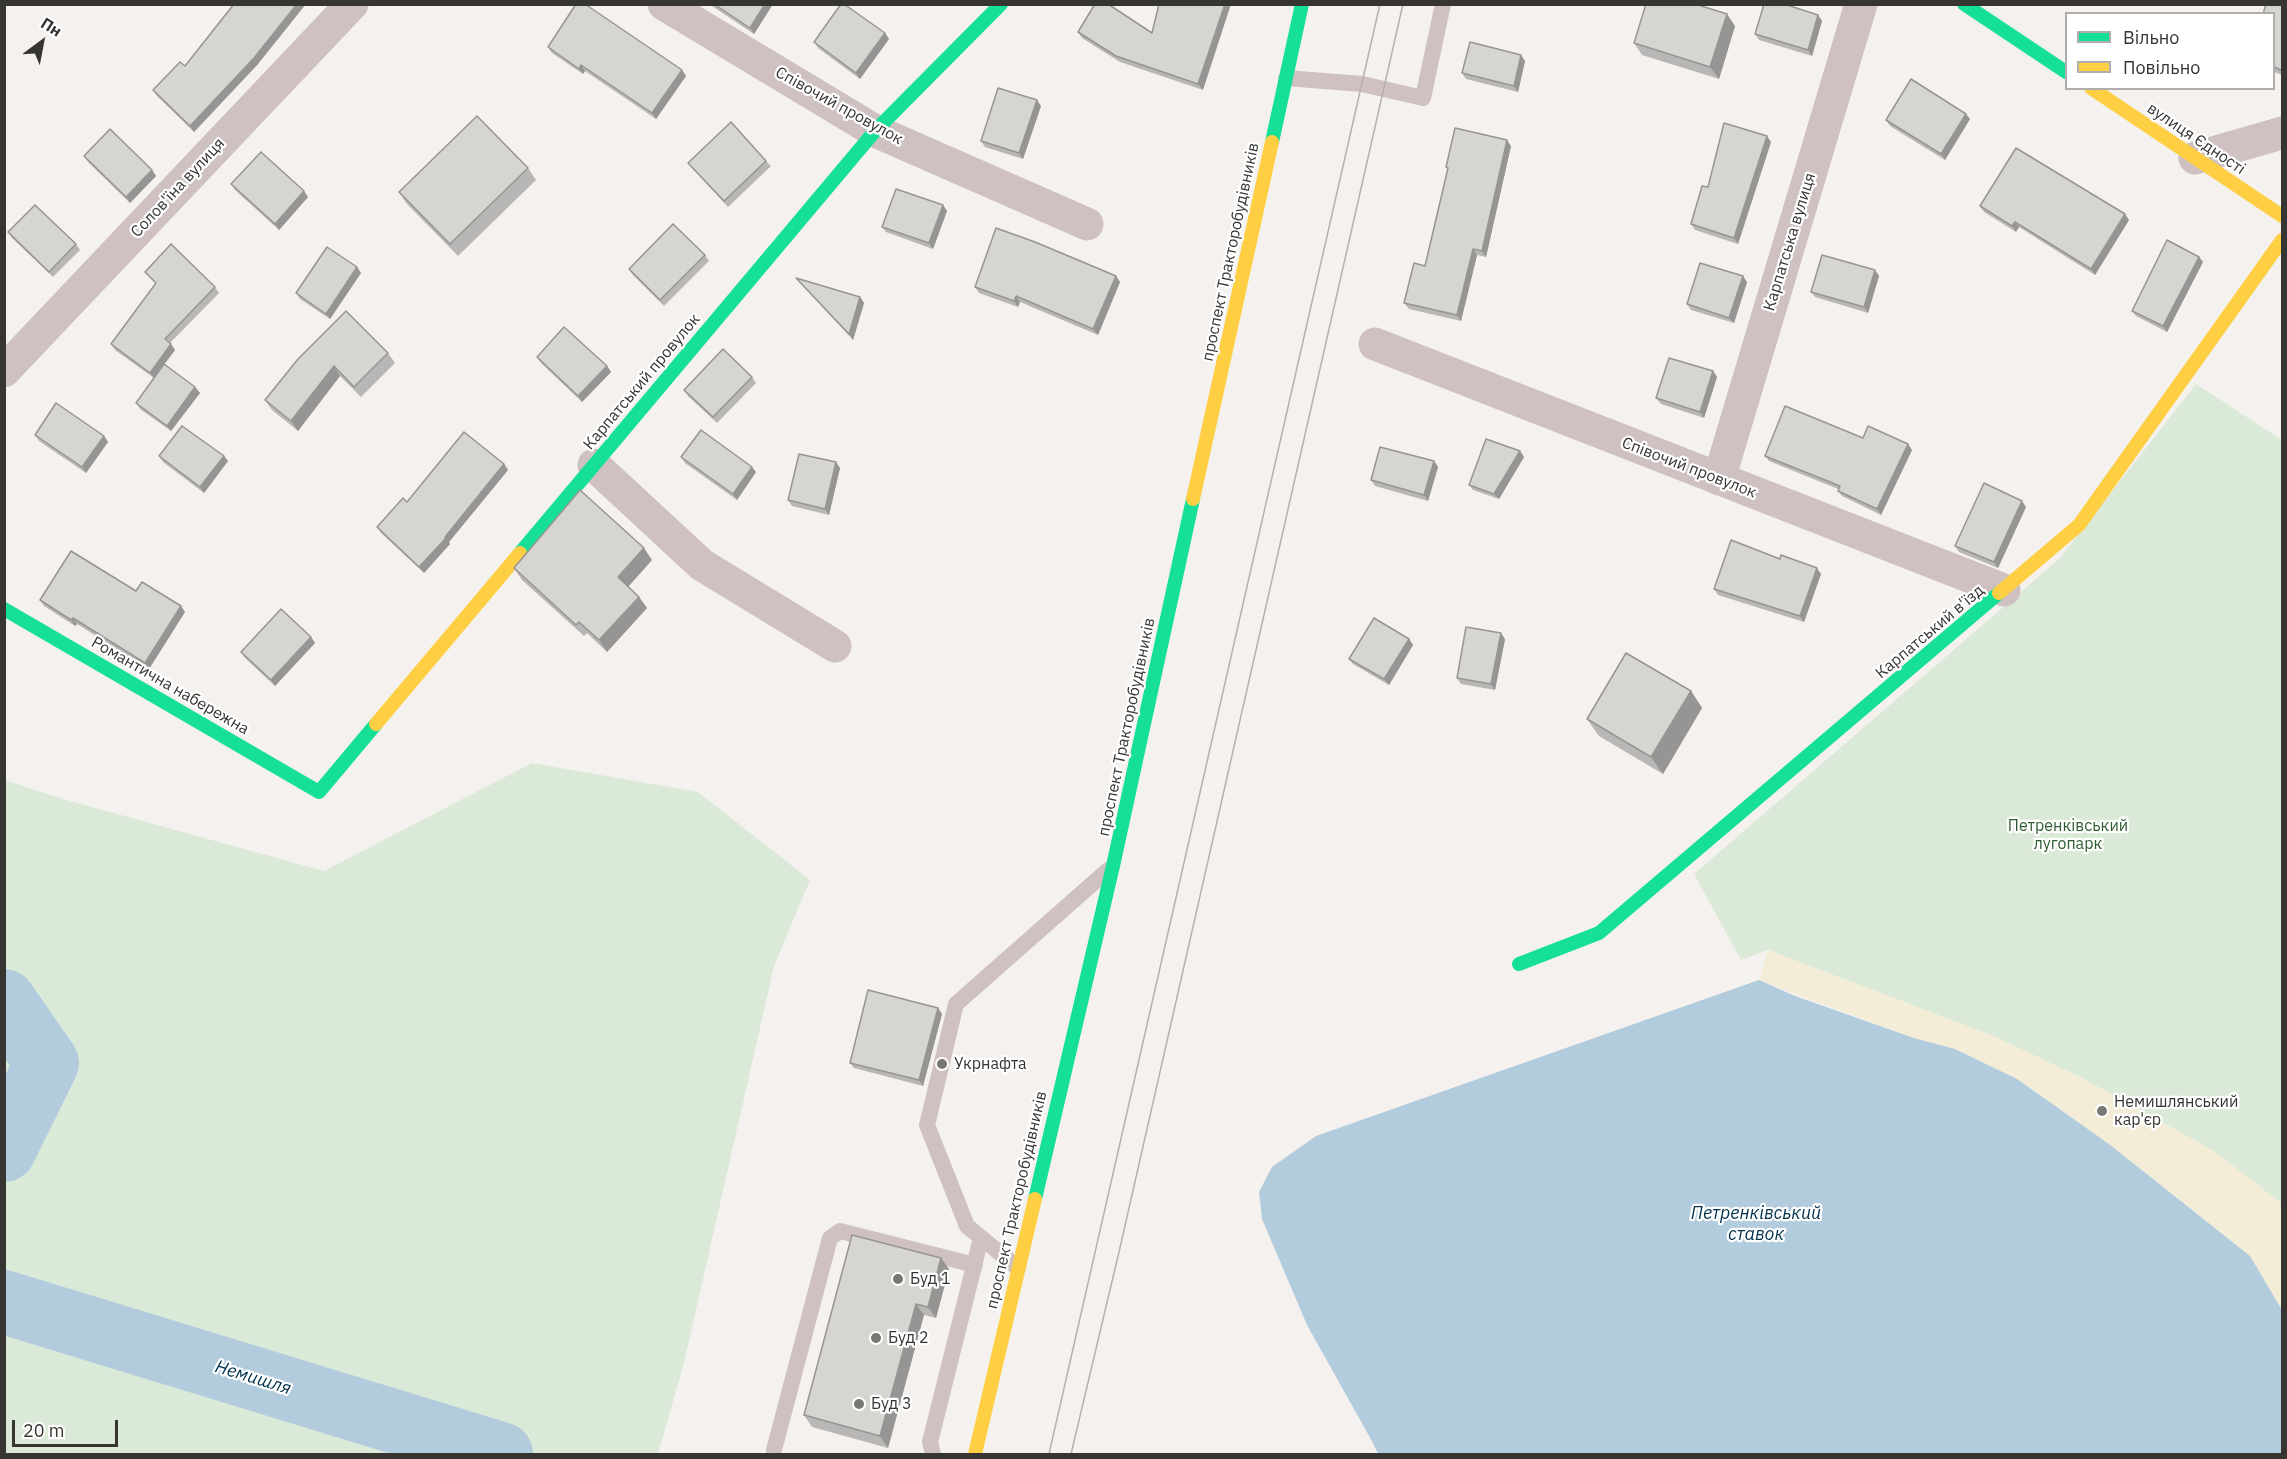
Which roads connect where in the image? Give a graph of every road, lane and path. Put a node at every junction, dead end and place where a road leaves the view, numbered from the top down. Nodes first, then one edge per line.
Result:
1 (352, 4) edge
2 (664, 4) edge
3 (1001, 4) edge
4 (1302, 4) edge
5 (1443, 4) edge
6 (1861, 4) edge
7 (1964, 4) edge
8 (2065, 71) edge
9 (1286, 78) junction
10 (2094, 90) edge
11 (875, 130) junction
12 (2283, 133) edge
13 (2195, 158) junction
14 (2283, 216) edge
15 (1087, 224) dead end
16 (2283, 240) edge
17 (1375, 344) dead end
18 (4, 371) edge
19 (594, 465) junction
20 (1719, 479) junction
21 (2004, 590) junction
22 (4, 609) edge
23 (835, 646) dead end
24 (320, 792) joint
25 (1113, 866) junction
26 (1519, 964) dead end
27 (981, 1238) junction
28 (975, 1265) junction
29 (1018, 1268) junction
30 (774, 1450) dead end
31 (933, 1455) edge
32 (975, 1455) edge

1 - 18 street, Солов'їна вулиця
2 - 11 street, Співочий провулок
3 - 11 street, Карпатський провулок
4 - 9 street, проспект Тракторобудівників
5 - 9 lane
6 - 20 street, Карпатська вулиця
7 - 8 street
9 - 25 street, проспект Тракторобудівників
10 - 13 street, вулиця Єдності
11 - 15 street, Співочий провулок
11 - 19 street, Карпатський провулок
12 - 13 street
13 - 14 street, вулиця Єдності
16 - 21 street, Карпатський в'їзд
17 - 20 street, Співочий провулок
19 - 23 street
19 - 24 street, Карпатський провулок
20 - 21 street, Співочий провулок
21 - 26 street, Карпатський в'їзд
22 - 24 street, Романтична набережна
25 - 27 lane
25 - 29 street, проспект Тракторобудівників
27 - 28 lane
27 - 29 lane
28 - 30 lane
28 - 31 lane
29 - 32 street, проспект Тракторобудівників

